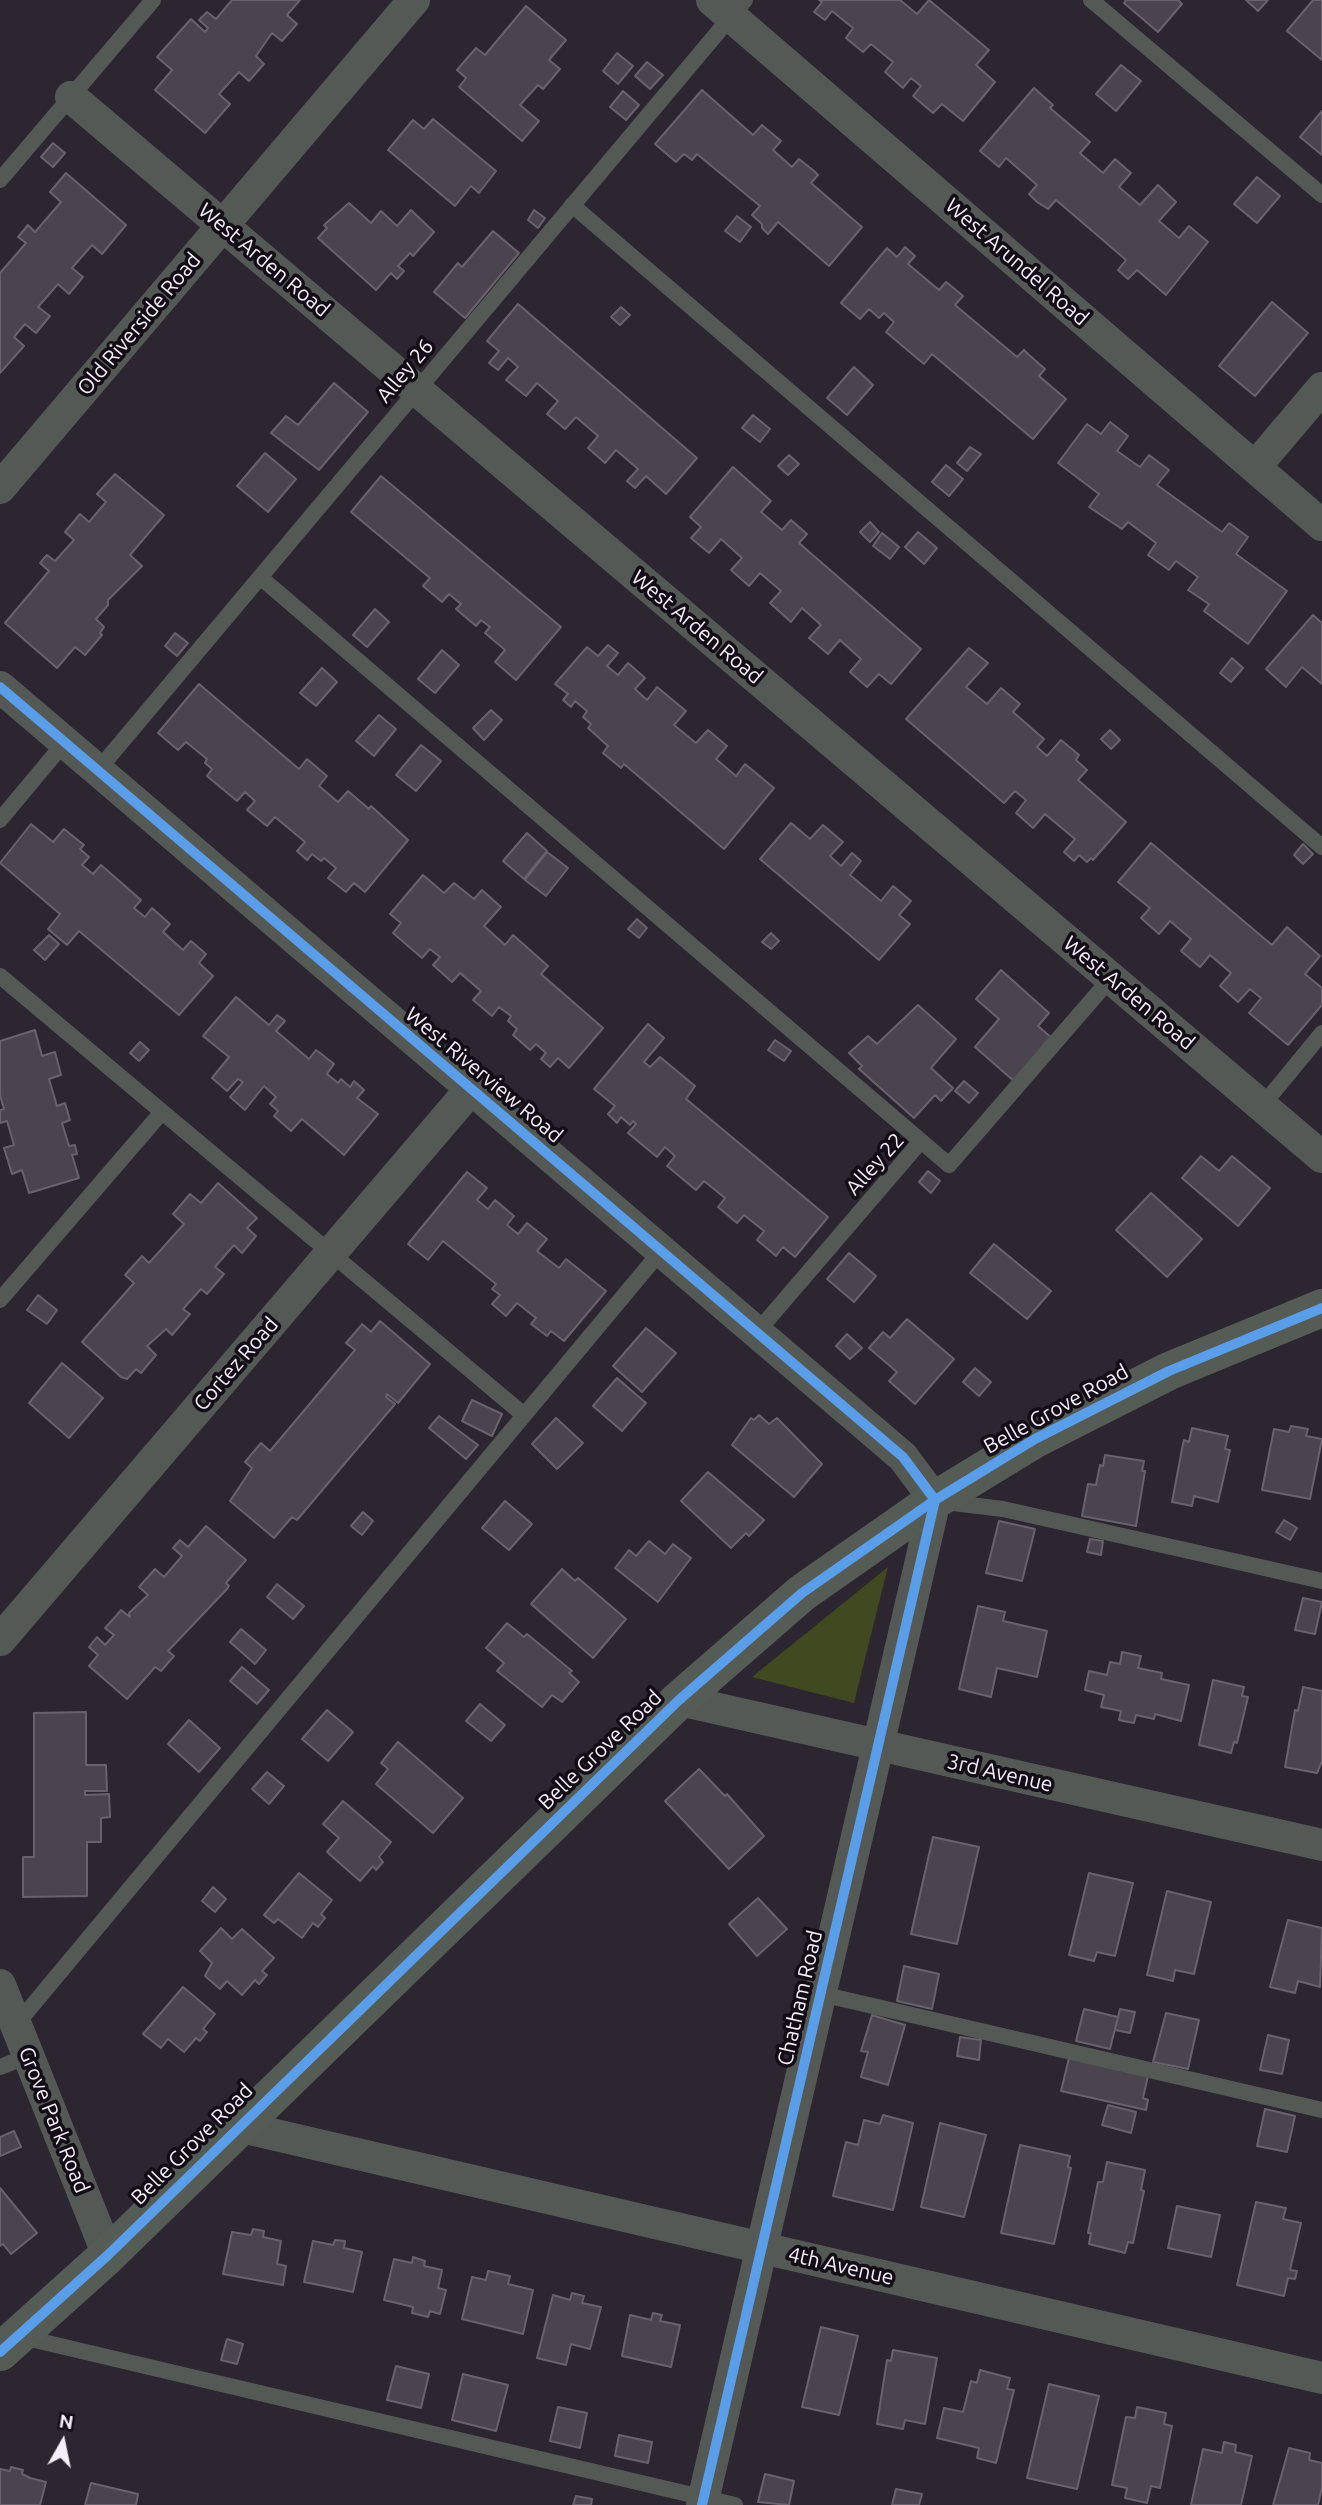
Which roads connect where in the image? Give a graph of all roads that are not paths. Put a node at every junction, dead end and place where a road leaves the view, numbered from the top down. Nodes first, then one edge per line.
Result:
1 (153, 0) edge
2 (414, 0) edge
3 (1091, 0) edge
4 (729, 5) edge
5 (71, 97) junction
6 (0, 180) edge
7 (1322, 195) edge
8 (572, 205) junction
9 (223, 225) junction
10 (1322, 388) edge
11 (417, 390) junction
12 (1255, 467) junction
13 (0, 488) edge
14 (1322, 525) edge
15 (260, 577) junction
16 (0, 687) edge
17 (65, 742) junction
18 (98, 770) junction
19 (0, 820) edge
20 (1322, 847) edge
21 (0, 976) edge
22 (1111, 978) junction
23 (1322, 1033) edge
24 (471, 1089) junction
25 (1262, 1106) junction
26 (162, 1112) junction
27 (921, 1141) junction
28 (1322, 1157) edge
29 (660, 1251) junction
30 (331, 1253) junction
31 (0, 1300) edge
32 (1322, 1308) edge
33 (757, 1332) junction
34 (524, 1415) junction
35 (935, 1500) junction
36 (1322, 1581) edge
37 (0, 1640) edge
38 (679, 1700) junction
39 (879, 1745) junction
40 (1322, 1845) edge
41 (0, 1985) edge
42 (821, 1994) junction
43 (16, 2025) junction
44 (14, 2062) edge
45 (1322, 2110) edge
46 (237, 2126) junction
47 (762, 2248) junction
48 (108, 2255) junction
49 (10, 2344) edge
50 (1322, 2378) edge
51 (703, 2501) edge
52 (735, 2505) edge

1 - 5 lane
2 - 9 street, Old Riverside Road
3 - 7 lane
4 - 8 lane, Alley 26
4 - 12 street, West Arundel Road
5 - 6 lane
5 - 9 street, West Arden Road
8 - 11 lane, Alley 26
8 - 20 lane
9 - 11 street, West Arden Road
9 - 13 street, Old Riverside Road
10 - 12 street
11 - 15 lane, Alley 26
11 - 22 street, West Arden Road
12 - 14 street, West Arundel Road
15 - 18 lane, Alley 26
15 - 27 lane
16 - 17 street, West Riverview Road
17 - 18 street, West Riverview Road
17 - 19 lane
18 - 24 street, West Riverview Road
21 - 26 lane
22 - 25 street, West Arden Road
22 - 27 lane, Alley 22
23 - 25 lane
24 - 29 street, West Riverview Road
24 - 30 street, Cortez Road
25 - 28 street, West Arden Road
26 - 30 lane
26 - 31 lane
27 - 33 lane, Alley 22
29 - 33 street, West Riverview Road
29 - 34 lane
30 - 34 lane
30 - 37 street, Cortez Road
32 - 35 main road, Belle Grove Road
33 - 35 street, West Riverview Road
34 - 43 lane
35 - 36 lane
35 - 38 main road, Belle Grove Road
35 - 39 street, Chatham Road
38 - 39 street, 3rd Avenue
38 - 46 main road, Belle Grove Road
39 - 40 street, 3rd Avenue
39 - 42 street, Chatham Road
41 - 43 street, Grove Park Road
42 - 45 lane
42 - 47 street, Chatham Road
43 - 44 street, Grove Park Road
44 - 48 street, Grove Park Road
46 - 47 street, 4th Avenue
46 - 48 main road, Belle Grove Road
47 - 50 street, 4th Avenue
47 - 51 street, Chatham Road
48 - 49 main road, Belle Grove Road
49 - 51 lane
51 - 52 lane

